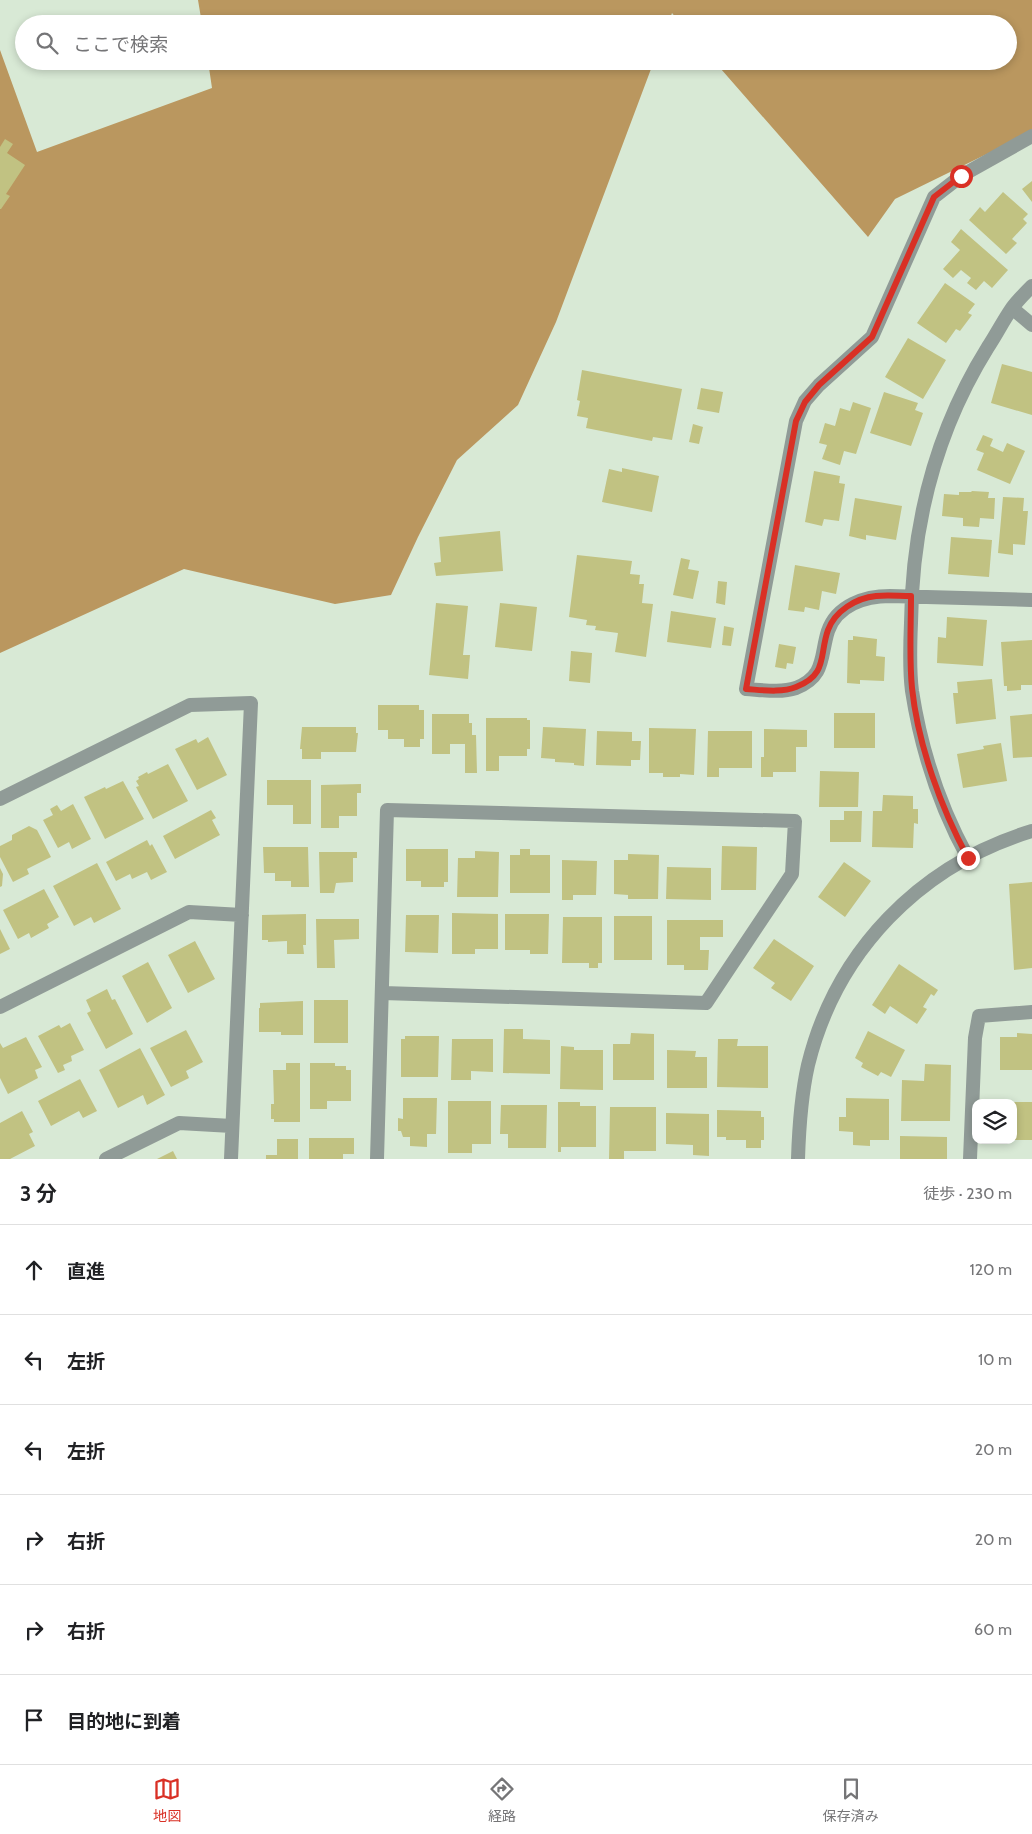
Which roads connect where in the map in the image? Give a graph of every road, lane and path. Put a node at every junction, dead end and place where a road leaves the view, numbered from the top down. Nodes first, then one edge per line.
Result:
1 (1032, 136) edge
2 (1032, 286) edge
3 (1012, 308) junction
4 (1032, 325) edge
5 (911, 596) junction
6 (1032, 600) edge
7 (0, 799) edge
8 (1032, 831) edge
9 (968, 858) junction
10 (242, 915) junction
11 (383, 993) junction
12 (0, 1007) edge
13 (1032, 1012) edge
14 (232, 1126) junction
15 (106, 1159) edge
16 (231, 1159) edge
17 (376, 1159) edge
18 (798, 1159) edge
19 (970, 1159) edge

1 - 5 street
2 - 3 street
3 - 4 street
3 - 5 street
5 - 6 street
5 - 9 street
7 - 10 street
8 - 9 street
9 - 18 street
10 - 12 street
10 - 14 street
11 - 11 street
11 - 17 street
13 - 19 street
14 - 15 street
14 - 16 street

